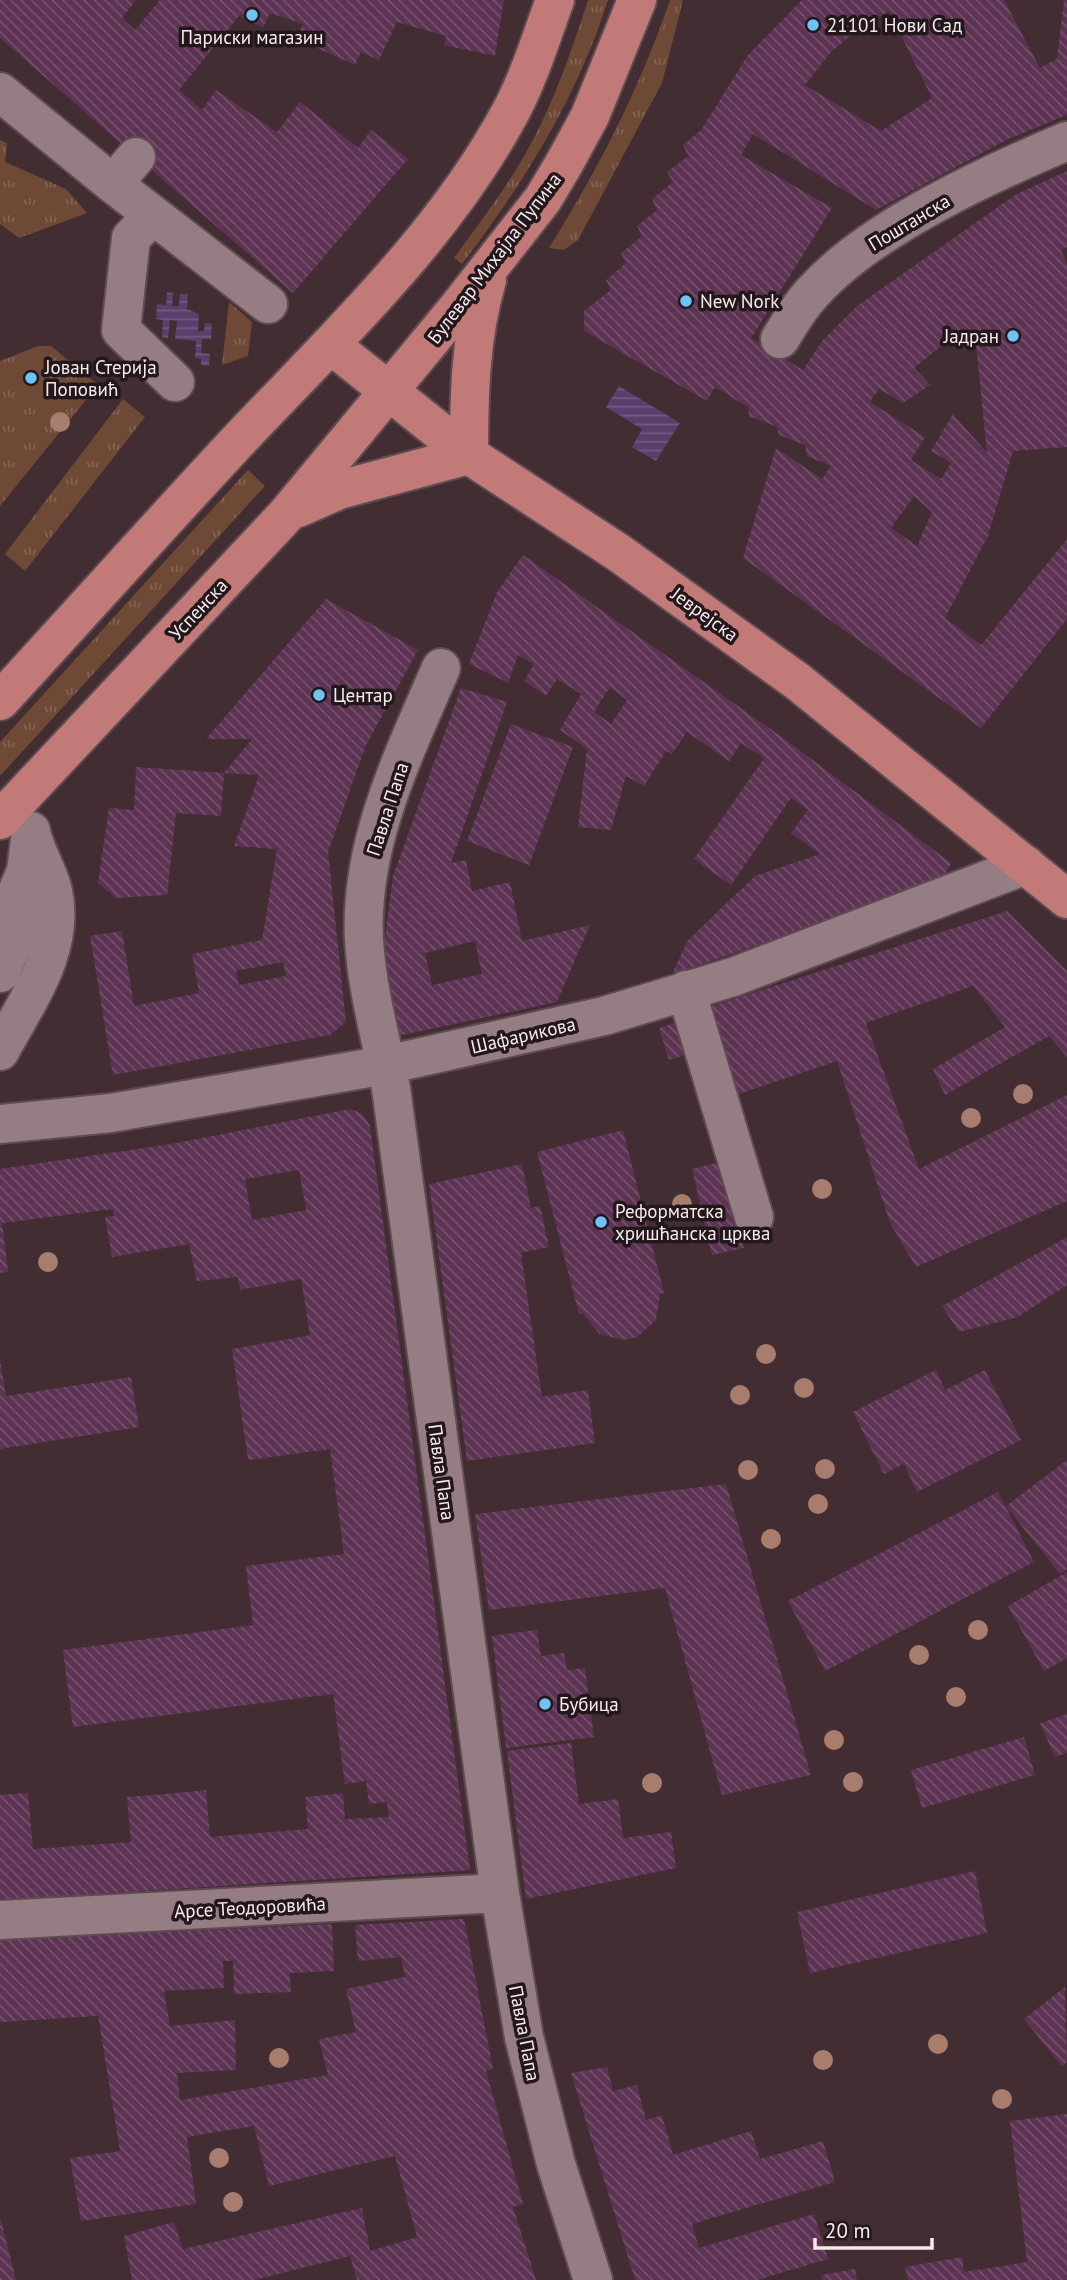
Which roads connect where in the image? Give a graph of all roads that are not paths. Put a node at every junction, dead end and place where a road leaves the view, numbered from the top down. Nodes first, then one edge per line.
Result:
1 (555, 0) edge
2 (637, 0) edge
3 (0, 92) edge
4 (1067, 141) edge
5 (153, 215) junction
6 (491, 265) junction
7 (268, 304) dead end
8 (780, 339) dead end
9 (331, 345) junction
10 (175, 382) dead end
11 (390, 393) junction
12 (470, 455) junction
13 (286, 516) junction
14 (440, 668) dead end
15 (0, 701) edge
16 (24, 836) edge
17 (1026, 865) junction
18 (1067, 899) edge
19 (0, 920) edge
20 (0, 973) edge
21 (685, 990) junction
22 (0, 1051) edge
23 (386, 1065) junction
24 (0, 1124) edge
25 (754, 1216) dead end
26 (500, 1893) junction
27 (0, 1920) edge
28 (593, 2280) edge

1 - 9 main road
2 - 6 main road, Булевар Михајла Пупина
3 - 5 street
4 - 8 street, Поштанска
5 - 7 street
5 - 10 street
6 - 11 main road, Булевар Михајла Пупина
6 - 12 main road
9 - 11 main road, Јеврејска
9 - 15 main road
11 - 12 main road, Јеврејска
11 - 13 main road, Успенска
12 - 13 main road
12 - 17 main road, Јеврејска
13 - 16 main road, Успенска
14 - 23 street, Павла Папа
16 - 19 street
16 - 20 street
16 - 22 street
17 - 18 main road, Јеврејска
17 - 21 street, Шафарикова
21 - 23 street, Шафарикова
21 - 25 street
23 - 24 street, Шафарикова
23 - 26 street, Павла Папа
26 - 27 street, Арсе Теодоровића
26 - 28 street, Павла Папа

